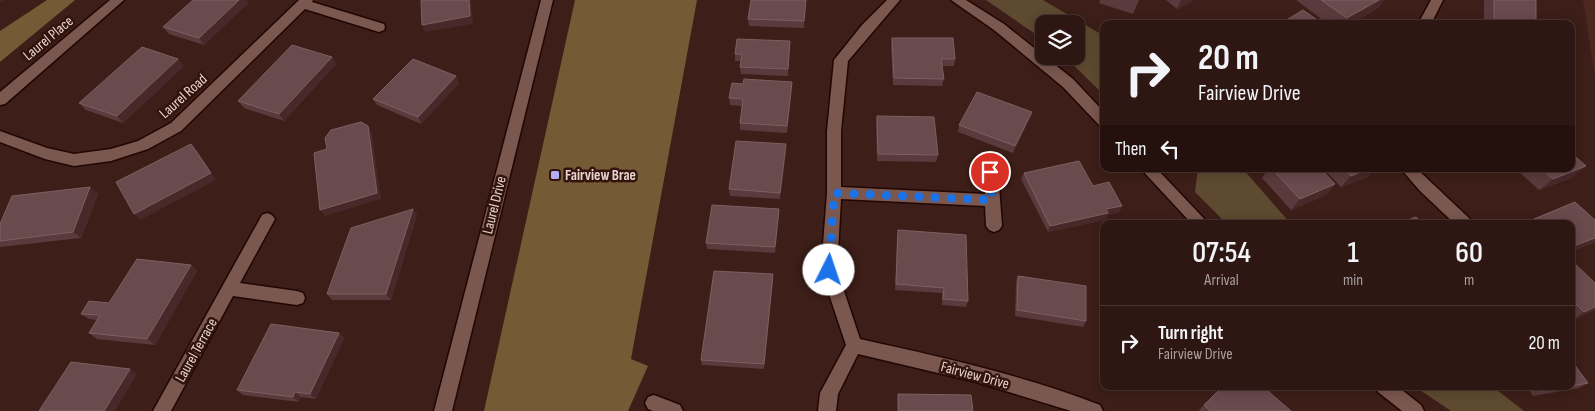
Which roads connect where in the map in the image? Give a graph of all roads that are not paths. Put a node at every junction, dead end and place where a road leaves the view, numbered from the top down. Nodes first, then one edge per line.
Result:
1 (118, 0) edge
2 (547, 0) edge
3 (894, 0) edge
4 (957, 0) edge
5 (1437, 0) edge
6 (305, 2) edge
7 (1426, 20) edge
8 (379, 26) dead end
9 (0, 100) edge
10 (1100, 117) edge
11 (0, 136) edge
12 (990, 172) dead end
13 (1151, 172) edge
14 (1411, 172) edge
15 (834, 193) junction
16 (992, 200) junction
17 (267, 219) dead end
18 (1198, 220) edge
19 (1461, 220) edge
20 (994, 226) dead end
21 (229, 288) junction
22 (297, 298) dead end
23 (854, 345) junction
24 (1389, 390) edge
25 (654, 403) dead end
26 (162, 411) edge
27 (443, 411) edge
28 (674, 411) edge
29 (827, 411) edge
30 (1094, 411) edge
31 (1415, 411) edge

1 - 9 street, Laurel Place
2 - 27 street, Laurel Drive
3 - 15 street
4 - 10 street
5 - 7 street
6 - 8 street, Laurel Road
6 - 11 street, Laurel Road
12 - 16 street
13 - 18 street
14 - 19 street
15 - 16 street
15 - 23 street
16 - 20 street
17 - 21 street, Laurel Terrace
21 - 22 street
21 - 26 street, Laurel Terrace
23 - 29 street
23 - 30 street, Fairview Drive
24 - 31 street
25 - 28 street

